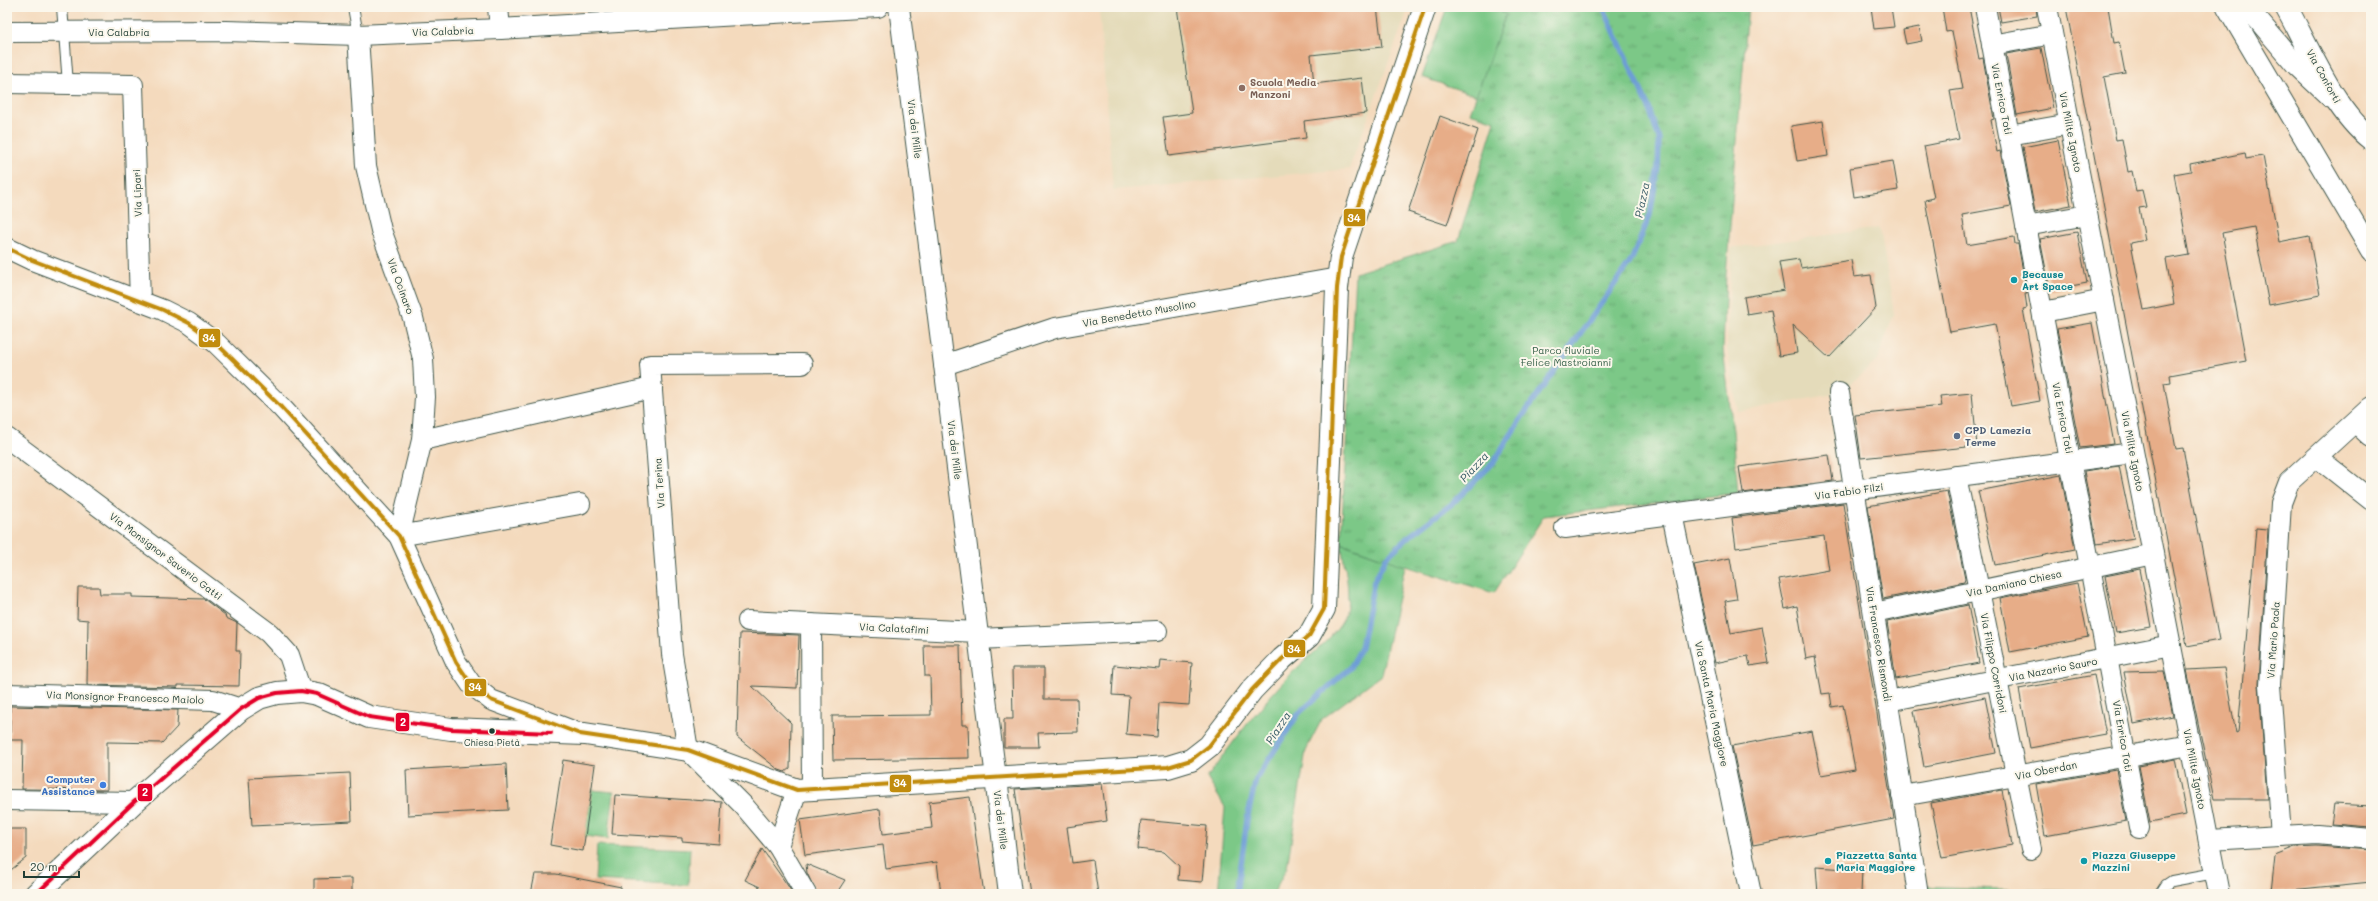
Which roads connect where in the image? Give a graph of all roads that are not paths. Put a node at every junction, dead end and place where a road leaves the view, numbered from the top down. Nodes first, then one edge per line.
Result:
1 (62, 7) edge
2 (353, 7) edge
3 (498, 7) edge
4 (878, 7) edge
5 (899, 7) edge
6 (1425, 7) edge
7 (1985, 7) edge
8 (2048, 7) edge
9 (2227, 7) edge
10 (2247, 7) edge
11 (2286, 7) edge
12 (500, 29) junction
13 (7, 32) edge
14 (64, 32) junction
15 (2052, 34) junction
16 (358, 35) junction
17 (1992, 45) junction
18 (7, 83) edge
19 (68, 84) junction
20 (2340, 105) junction
21 (2070, 124) junction
22 (2009, 135) junction
23 (2371, 139) edge
24 (2087, 215) junction
25 (2026, 226) junction
26 (7, 248) edge
27 (2371, 251) edge
28 (1338, 278) junction
29 (2104, 300) junction
30 (140, 301) junction
31 (2043, 312) junction
32 (802, 364) dead end
33 (944, 365) junction
34 (652, 388) junction
35 (1839, 393) dead end
36 (2371, 407) edge
37 (2356, 423) junction
38 (2371, 437) edge
39 (7, 438) edge
40 (422, 440) junction
41 (2134, 453) junction
42 (2318, 458) junction
43 (2071, 462) junction
44 (1956, 476) junction
45 (1854, 490) junction
46 (2371, 500) edge
47 (580, 504) dead end
48 (1672, 514) junction
49 (1565, 528) dead end
50 (399, 536) junction
51 (2153, 554) junction
52 (2091, 567) junction
53 (1980, 590) junction
54 (1874, 613) junction
55 (748, 621) dead end
56 (811, 624) junction
57 (1157, 631) dead end
58 (978, 635) junction
59 (2171, 645) junction
60 (2108, 658) junction
61 (1998, 680) junction
62 (301, 692) junction
63 (7, 694) edge
64 (1888, 701) junction
65 (241, 709) junction
66 (580, 734) junction
67 (2190, 745) junction
68 (688, 750) junction
69 (2127, 755) junction
70 (2017, 775) junction
71 (996, 778) junction
72 (804, 790) junction
73 (1902, 796) junction
74 (7, 800) edge
75 (134, 802) junction
76 (2139, 828) dead end
77 (2281, 836) junction
78 (2371, 839) edge
79 (2209, 840) junction
80 (778, 846) junction
81 (2031, 849) dead end
82 (2215, 873) junction
83 (36, 894) edge
84 (806, 894) edge
85 (1010, 894) edge
86 (1751, 894) edge
87 (1918, 894) edge
88 (2160, 894) edge
89 (2219, 894) edge

1 - 14 lane
2 - 16 lane
3 - 12 street
4 - 12 street, Via Calabria
5 - 33 street, Via dei Mille
6 - 28 main road
7 - 17 street, Via Enrico Toti
8 - 15 street, Via Milite Ignoto
9 - 27 street
10 - 20 street
11 - 20 main road, Via Conforti
12 - 16 street, Via Calabria
13 - 14 street, Via Calabria
14 - 16 street, Via Calabria
14 - 19 lane
15 - 17 street
15 - 21 street, Via Milite Ignoto
16 - 40 street, Via Ocinaro
17 - 22 street, Via Enrico Toti
18 - 19 street
19 - 30 street, Via Lipari
20 - 23 main road, Via Conforti
21 - 22 street
21 - 24 street, Via Milite Ignoto
22 - 25 street, Via Enrico Toti
24 - 25 street
24 - 29 street, Via Milite Ignoto
25 - 31 street, Via Enrico Toti
26 - 30 street
28 - 33 street, Via Benedetto Musolino
28 - 71 main road
29 - 31 street
29 - 41 street, Via Milite Ignoto
30 - 50 street
31 - 43 street, Via Enrico Toti
32 - 34 street, Via Terina
33 - 58 street, Via dei Mille
34 - 40 street
34 - 68 street, Via Terina
35 - 45 street, Via Francesco Rismondi
36 - 37 street, Via Mario Paola
37 - 38 street
37 - 42 street, Via Mario Paola
39 - 62 street, Via Monsignor Saverio Gatti
40 - 50 street, Via Ocinaro
41 - 43 street, Via Fabio Filzi
41 - 51 street, Via Milite Ignoto
42 - 46 street
42 - 77 street, Via Mario Paola
43 - 44 street, Via Fabio Filzi
43 - 52 street, Via Enrico Toti
44 - 45 street, Via Fabio Filzi
44 - 53 street, Via Filippo Corridoni
45 - 48 street, Via Fabio Filzi
45 - 54 street, Via Francesco Rismondi
47 - 50 street
48 - 49 street, Via Fabio Filzi
48 - 86 street, Via Santa Maria Maggiore
50 - 66 street
51 - 52 street, Via Damiano Chiesa
51 - 59 street, Via Milite Ignoto
52 - 53 street, Via Damiano Chiesa
52 - 60 street, Via Enrico Toti
53 - 54 street, Via Damiano Chiesa
53 - 61 street, Via Filippo Corridoni
54 - 64 street, Via Francesco Rismondi
55 - 56 street, Via Calatafimi
56 - 58 street, Via Calatafimi
56 - 72 street
57 - 58 street, Via Calatafimi
58 - 71 street, Via dei Mille
59 - 60 street, Via Nazario Sauro
59 - 67 street, Via Milite Ignoto
60 - 61 street, Via Nazario Sauro
60 - 69 street, Via Enrico Toti
61 - 64 street, Via Nazario Sauro
61 - 70 street, Via Filippo Corridoni
62 - 65 main road
62 - 66 main road
63 - 65 street, Via Monsignor Francesco Maiolo
64 - 73 street, Via Francesco Rismondi
65 - 75 main road
66 - 68 main road
67 - 69 street, Via Oberdan
67 - 79 street, Via Milite Ignoto
68 - 72 main road
68 - 80 street
69 - 70 street, Via Oberdan
69 - 76 street, Via Enrico Toti
70 - 73 street, Via Oberdan
70 - 81 street, Via Filippo Corridoni
71 - 72 main road
71 - 85 main road, Via dei Mille
72 - 80 street
73 - 87 street, Via Francesco Rismondi
74 - 75 street
75 - 83 main road
77 - 78 street
77 - 79 street
79 - 82 street, Via Milite Ignoto
80 - 84 street
82 - 88 lane
82 - 89 street, Via Milite Ignoto

